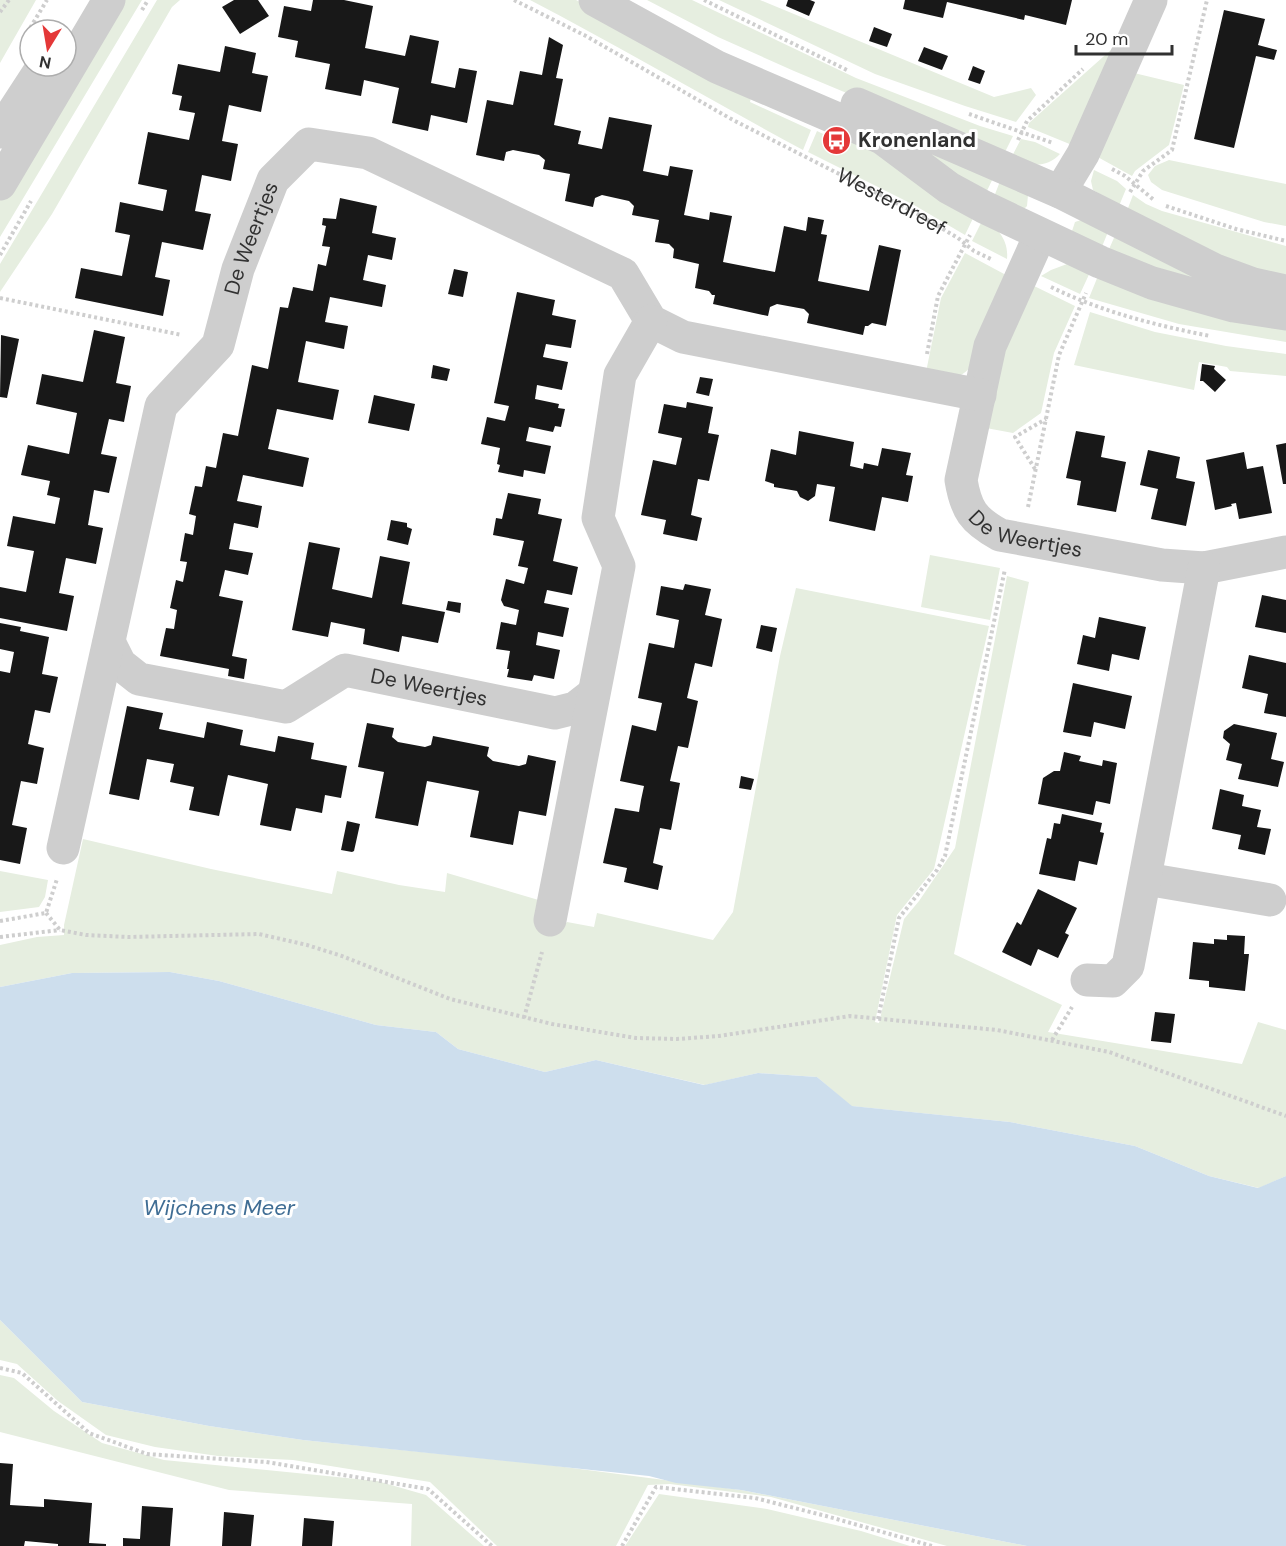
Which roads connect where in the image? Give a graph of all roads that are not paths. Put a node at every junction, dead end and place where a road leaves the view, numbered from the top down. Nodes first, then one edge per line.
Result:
1 (86, 0) edge
2 (109, 0) edge
3 (595, 0) edge
4 (632, 0) edge
5 (1150, 0) edge
6 (74, 18) edge
7 (35, 78) edge
8 (0, 132) edge
9 (0, 184) edge
10 (1060, 192) junction
11 (1040, 235) junction
12 (1286, 291) edge
13 (1286, 314) edge
14 (651, 321) junction
15 (980, 395) junction
16 (1286, 552) edge
17 (1204, 568) junction
18 (110, 642) junction
19 (594, 694) junction
20 (63, 848) road end
21 (1146, 879) junction
22 (1270, 900) dead end
23 (550, 920) road end
24 (1087, 980) dead end

1 - 6 street
2 - 9 street
3 - 11 street, Westerdreef
4 - 10 street
5 - 10 street
7 - 8 street
10 - 11 street, De Weertjes
10 - 12 street
11 - 13 street, Westerdreef
11 - 15 street, De Weertjes
14 - 15 street
14 - 18 street, De Weertjes
14 - 19 street
15 - 17 street, De Weertjes
16 - 17 street, De Weertjes
17 - 21 street
18 - 19 street, De Weertjes
18 - 20 street, De Weertjes
19 - 23 street
21 - 22 street
21 - 24 street

